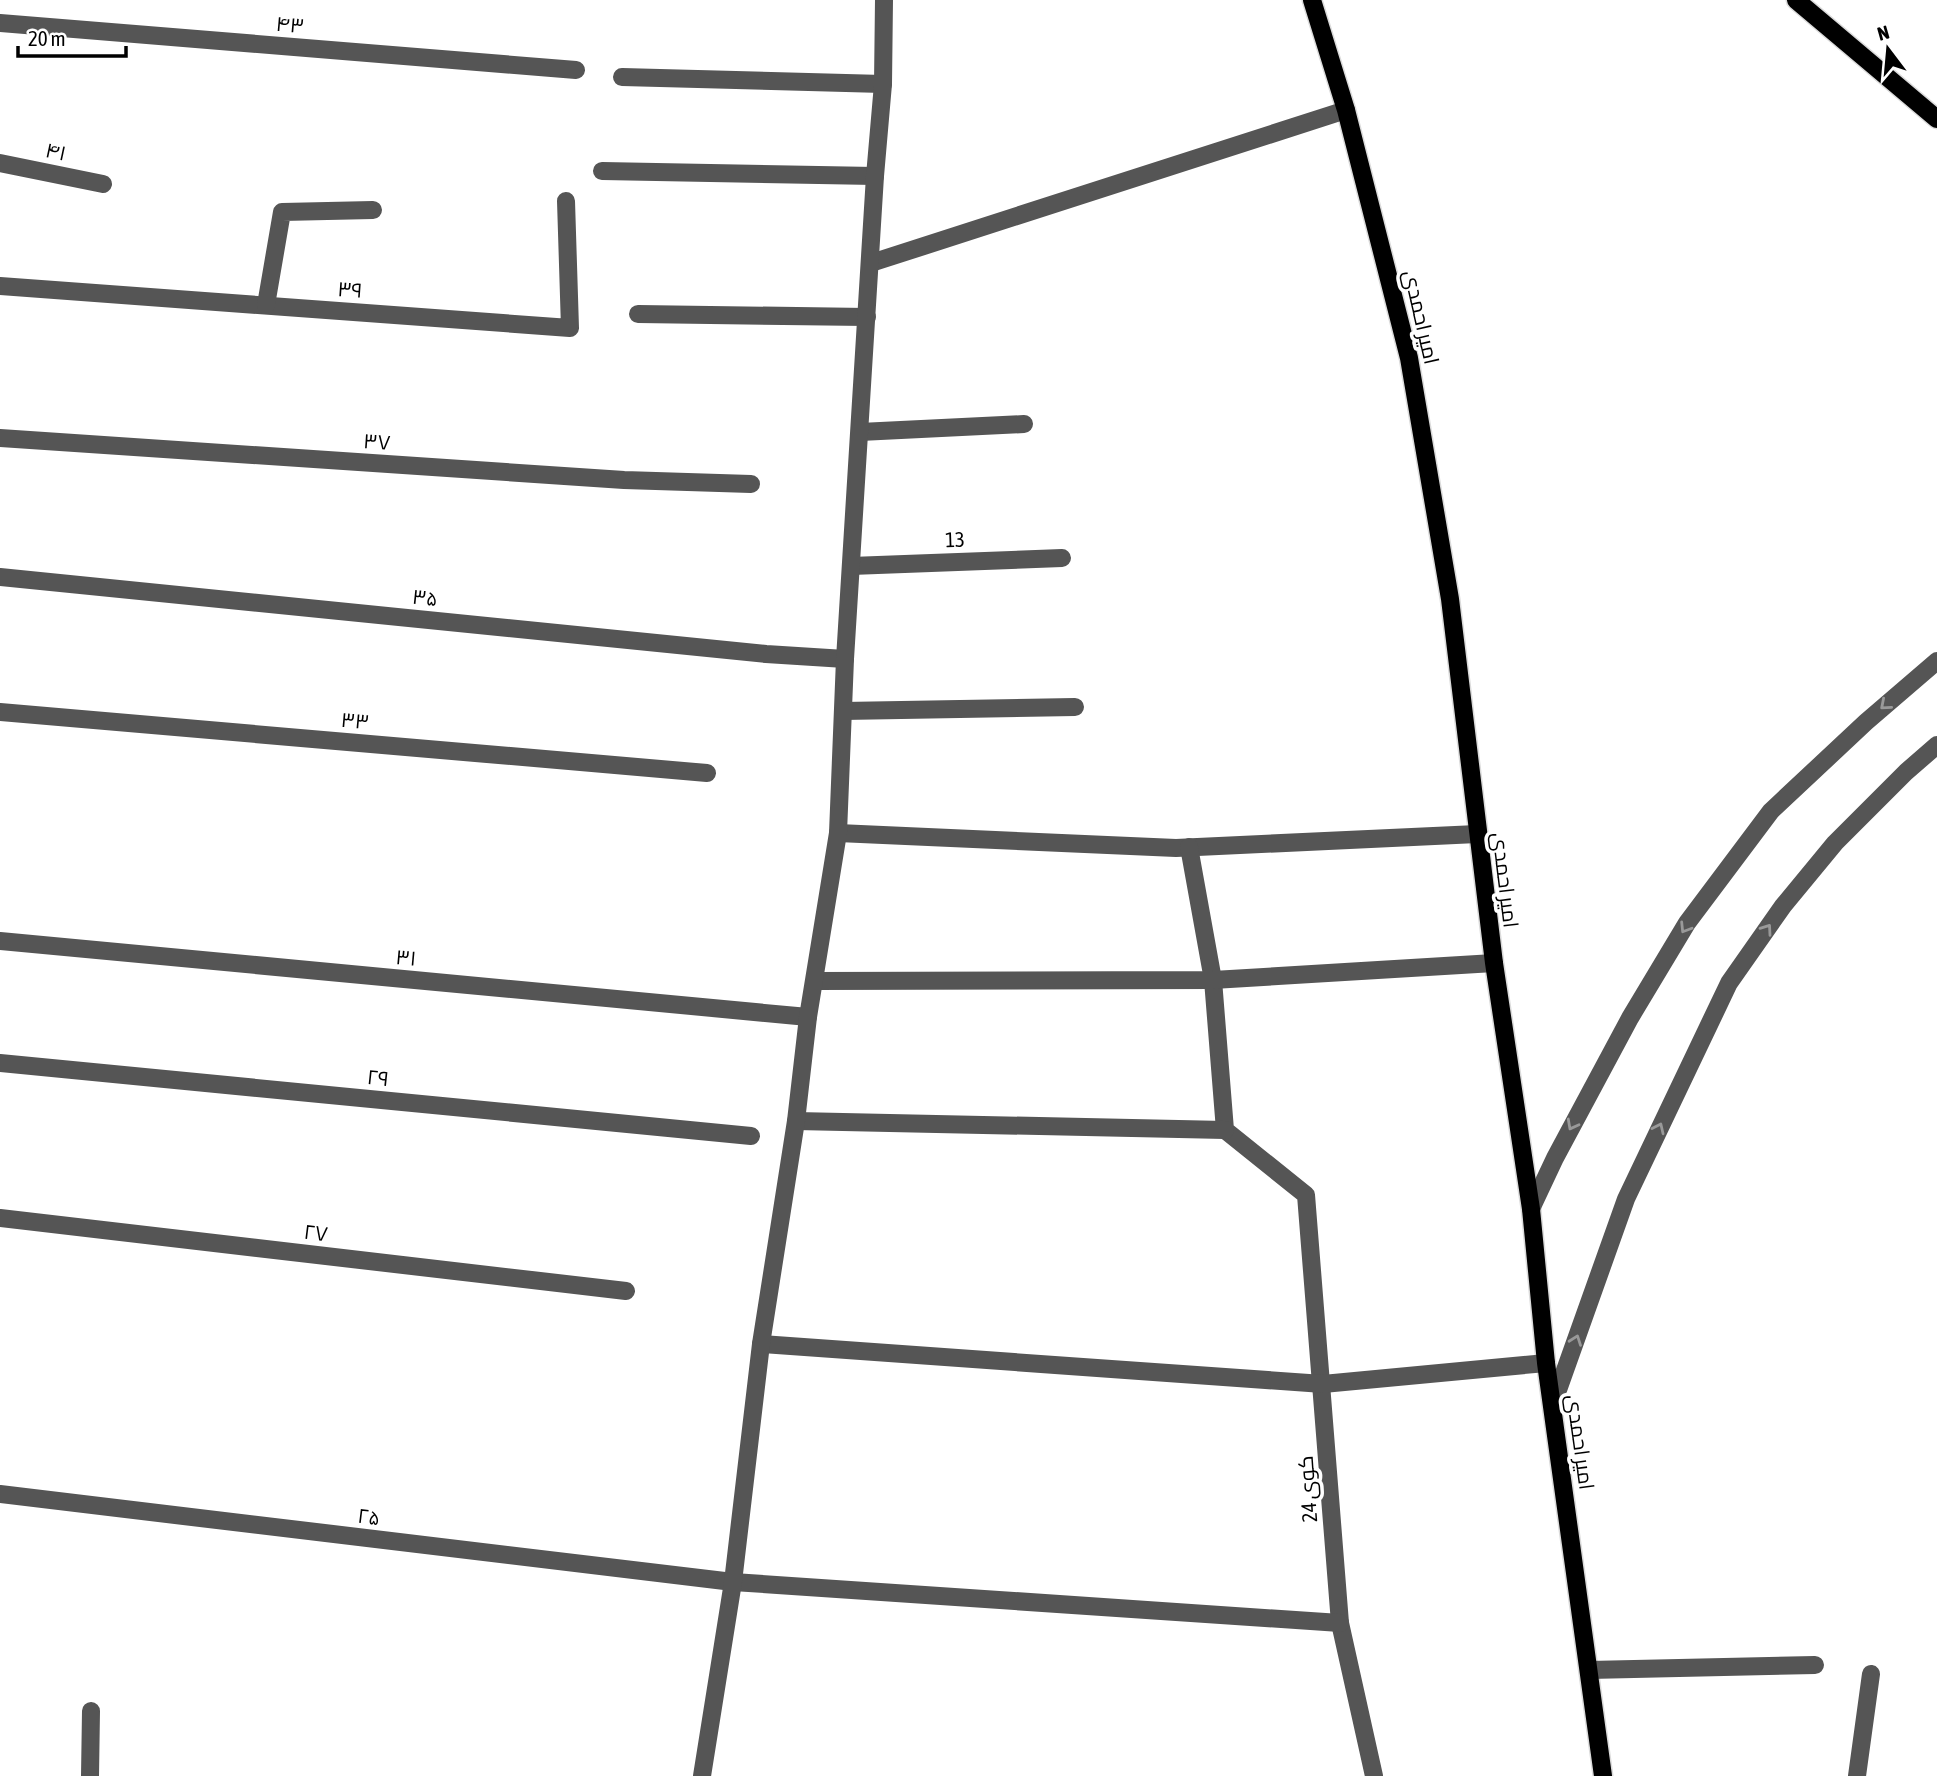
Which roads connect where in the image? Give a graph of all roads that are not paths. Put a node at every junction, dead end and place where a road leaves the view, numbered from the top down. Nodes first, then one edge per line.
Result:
1 (884, 0) edge
2 (1312, 0) edge
3 (1796, 0) edge
4 (0, 23) edge
5 (576, 70) dead end
6 (622, 76) dead end
7 (883, 84) junction
8 (1346, 110) junction
9 (1937, 119) edge
10 (0, 163) edge
11 (602, 171) dead end
12 (875, 176) junction
13 (103, 184) dead end
14 (566, 201) dead end
15 (373, 210) dead end
16 (871, 263) junction
17 (0, 286) edge
18 (266, 306) junction
19 (638, 314) dead end
20 (867, 317) junction
21 (1024, 424) dead end
22 (860, 432) junction
23 (0, 438) edge
24 (751, 484) dead end
25 (1062, 558) dead end
26 (851, 566) junction
27 (0, 577) edge
28 (845, 659) junction
29 (1937, 661) edge
30 (1075, 707) dead end
31 (844, 711) junction
32 (0, 712) edge
33 (1937, 745) edge
34 (707, 773) dead end
35 (838, 833) junction
36 (1477, 834) junction
37 (1189, 847) junction
38 (0, 941) edge
39 (1494, 963) junction
40 (1213, 980) junction
41 (815, 981) junction
42 (808, 1017) junction
43 (0, 1063) edge
44 (796, 1121) junction
45 (1225, 1130) junction
46 (751, 1136) dead end
47 (1531, 1209) junction
48 (0, 1218) edge
49 (626, 1291) dead end
50 (761, 1344) junction
51 (1546, 1363) junction
52 (1323, 1384) junction
53 (1553, 1404) junction
54 (0, 1494) edge
55 (733, 1582) junction
56 (1340, 1622) junction
57 (1815, 1665) dead end
58 (1588, 1670) junction
59 (1871, 1674) dead end
60 (91, 1711) dead end
61 (90, 1776) edge
62 (702, 1776) edge
63 (1374, 1776) edge
64 (1603, 1776) edge
65 (1857, 1776) edge

1 - 7 street
2 - 8 main road, امیر احمدی
3 - 9 main road
4 - 5 street, ۴۳
6 - 7 street
7 - 12 street
8 - 16 street
8 - 36 main road, امیر احمدی
10 - 13 street, ۴۱
11 - 12 street
12 - 16 street
14 - 18 street, ۳۹
15 - 18 street
16 - 20 street
17 - 18 street, ۳۹
19 - 20 street
20 - 22 street
21 - 22 street
22 - 26 street
23 - 24 street, ۳۷
25 - 26 street, 13
26 - 28 street
27 - 28 street, ۳۵
28 - 31 street
29 -> 47 street
30 - 31 street
31 - 35 street
32 - 34 street, ۳۳
53 -> 33 street
35 - 37 street
35 - 41 street
36 - 37 street
36 - 39 main road, امیر احمدی
37 - 40 street
38 - 42 street, ۳۱
39 - 40 street
39 - 47 main road, امیر احمدی
40 - 41 street
40 - 45 street
41 - 42 street
42 - 44 street
43 - 46 street, ۲۹
44 - 45 street
44 - 50 street
45 - 52 street, کوی 24
47 - 51 main road, امیر احمدی
48 - 49 street, ۲۷
50 - 52 street
50 - 55 street
51 - 52 street
51 - 53 main road, امیر احمدی
52 - 56 street, کوی 24
53 - 58 main road, امیر احمدی
54 - 55 street, ۲۵
55 - 56 street, ۲۵
55 - 62 street
56 - 63 street, کوی 24
57 - 58 street
58 - 64 main road, امیر احمدی
59 - 65 street
60 - 61 street

